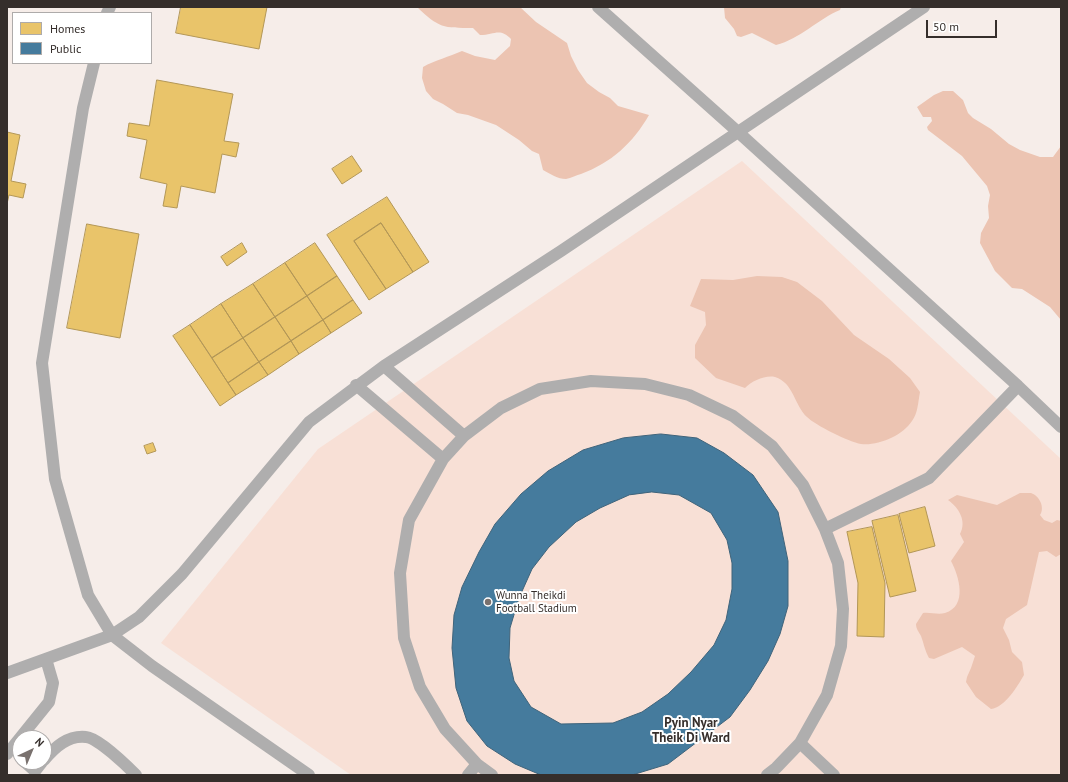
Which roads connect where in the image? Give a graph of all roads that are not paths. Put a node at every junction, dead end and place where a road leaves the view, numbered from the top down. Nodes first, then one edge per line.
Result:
1 (598, 7) edge
2 (924, 7) edge
3 (94, 64) edge
4 (738, 132) junction
5 (384, 366) junction
6 (356, 385) junction
7 (1018, 386) junction
8 (1061, 427) edge
9 (464, 436) junction
10 (443, 459) junction
11 (825, 529) junction
12 (112, 635) junction
13 (46, 659) junction
14 (7, 673) edge
15 (26, 730) edge
16 (800, 743) junction
17 (52, 750) edge
18 (477, 764) junction
19 (776, 773) edge
20 (136, 775) edge
21 (309, 775) edge
22 (468, 775) edge
23 (492, 775) edge
24 (834, 775) edge

1 - 4 street
2 - 4 street
3 - 12 street
4 - 5 street
4 - 7 street
5 - 6 street
5 - 9 street
6 - 10 street
6 - 12 street
7 - 8 street
7 - 11 street
9 - 10 street
9 - 11 street
10 - 18 street
11 - 16 street
12 - 13 street
12 - 21 street
13 - 14 street
13 - 15 street
16 - 19 street
16 - 24 street
17 - 20 street
18 - 22 street
18 - 23 street

